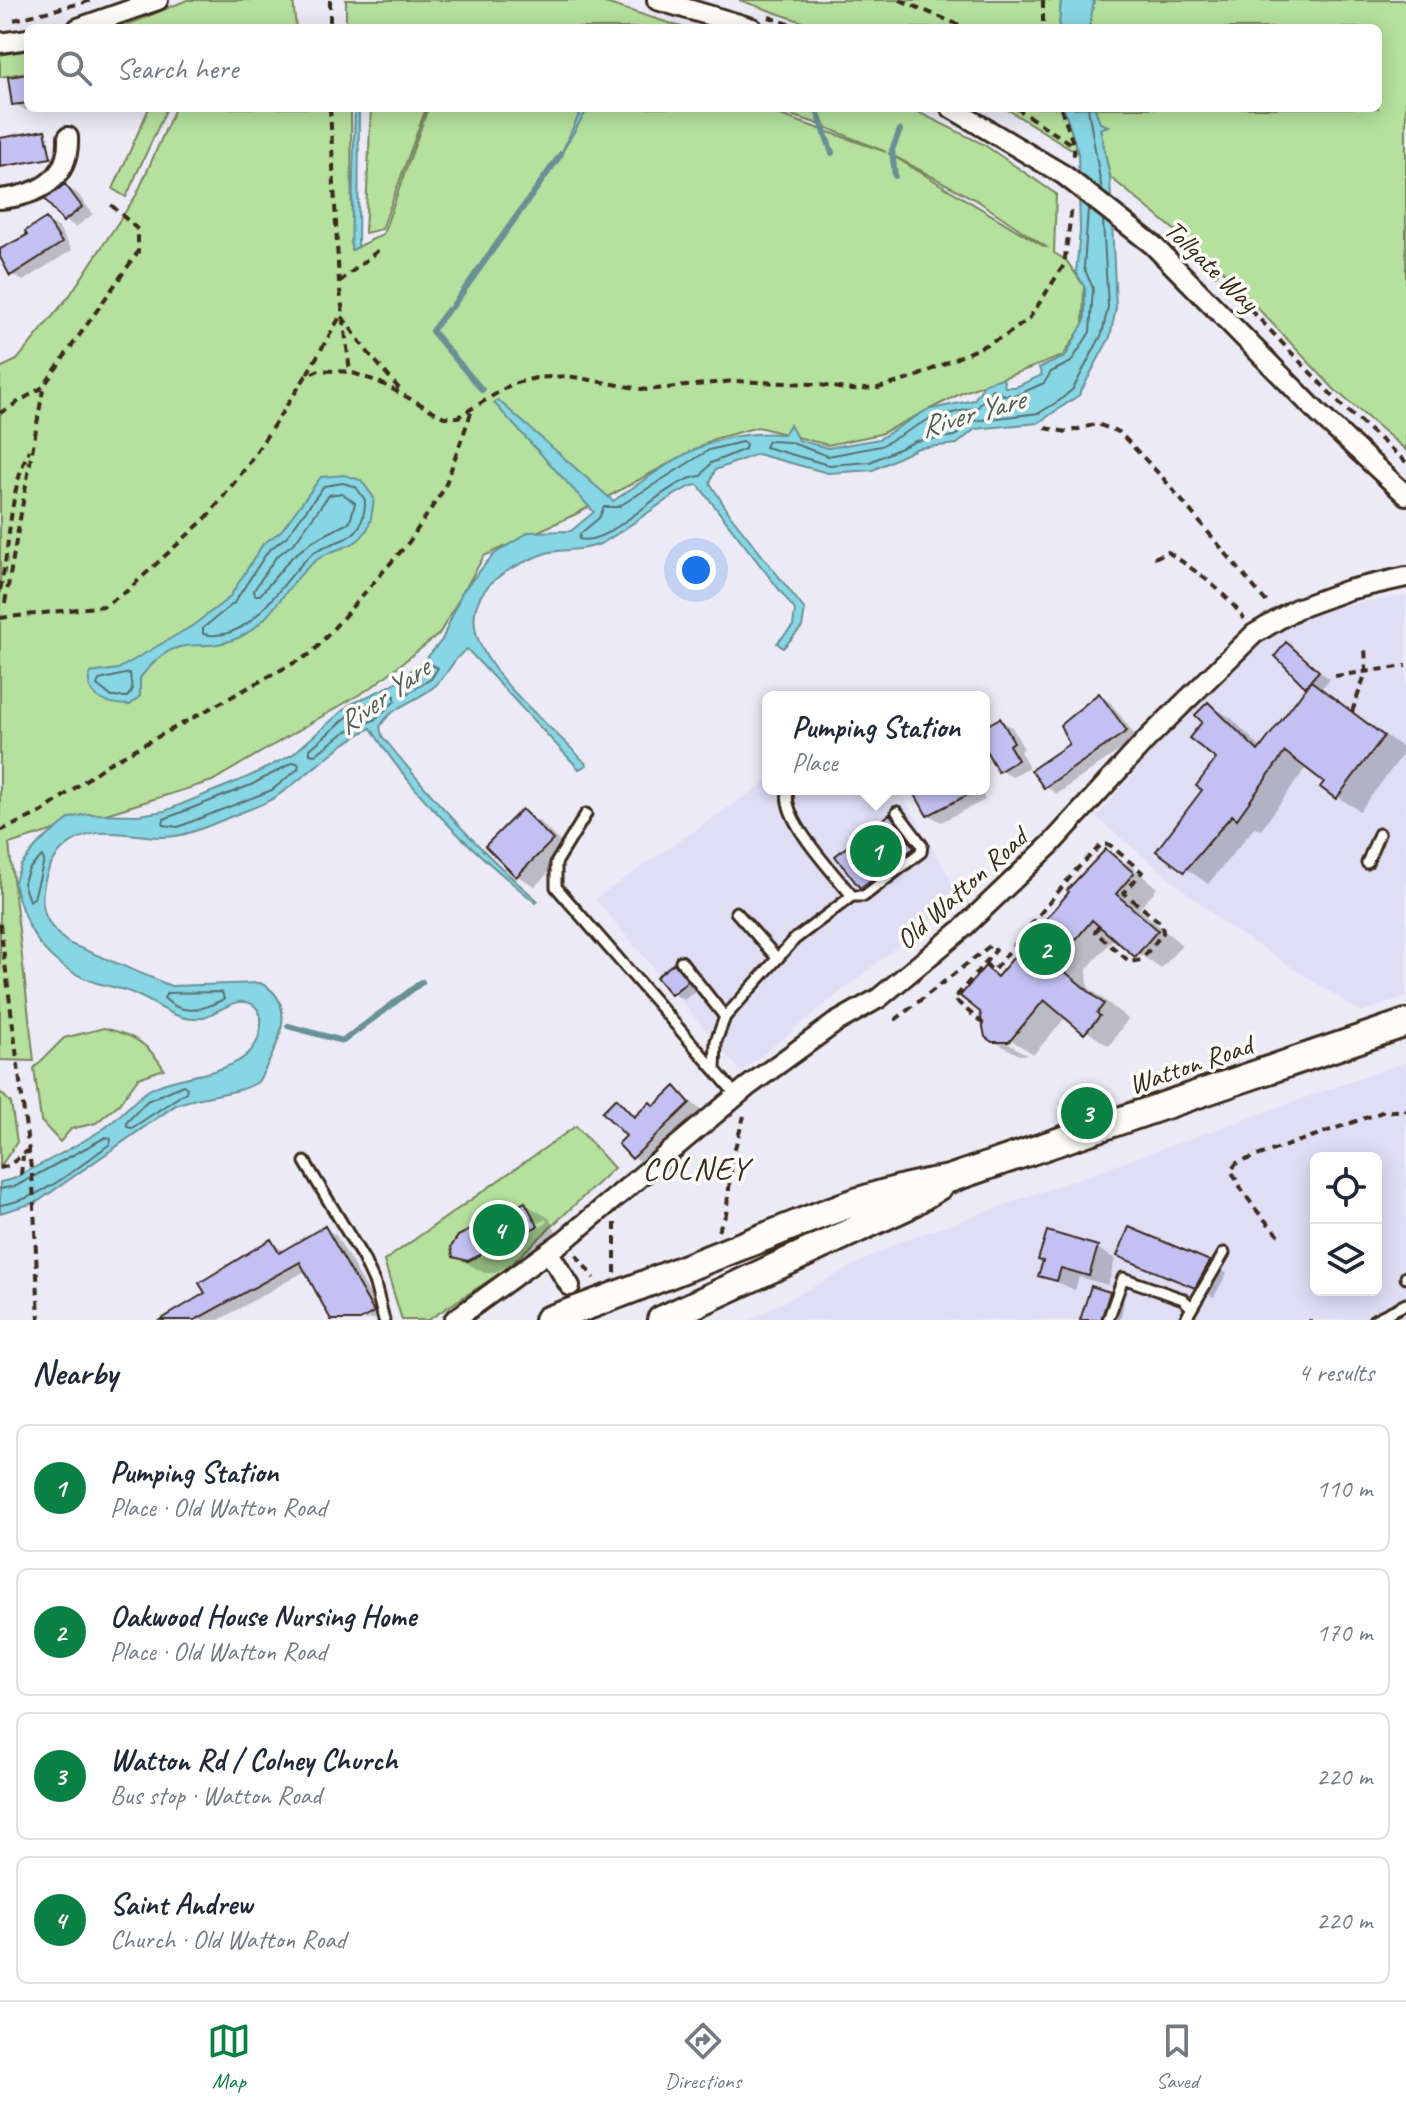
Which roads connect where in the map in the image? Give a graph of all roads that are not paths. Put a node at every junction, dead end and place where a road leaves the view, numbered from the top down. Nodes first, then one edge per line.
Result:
1 (158, 0) edge
2 (657, 0) edge
3 (89, 24) edge
4 (738, 24) edge
5 (24, 40) edge
6 (0, 43) edge
7 (958, 112) edge
8 (68, 137) dead end
9 (0, 199) edge
10 (1406, 495) edge
11 (1406, 577) edge
12 (786, 795) edge
13 (897, 812) dead end
14 (586, 814) dead end
15 (1379, 834) dead end
16 (1367, 863) dead end
17 (852, 896) junction
18 (736, 912) dead end
19 (776, 957) junction
20 (681, 961) dead end
21 (725, 1017) junction
22 (1406, 1023) edge
23 (715, 1070) junction
24 (742, 1091) junction
25 (305, 1162) dead end
26 (949, 1179) junction
27 (549, 1253) junction
28 (1224, 1253) dead end
29 (570, 1286) dead end
30 (609, 1288) junction
31 (1406, 1304) edge
32 (1192, 1308) junction
33 (384, 1320) edge
34 (454, 1320) edge
35 (548, 1320) edge
36 (590, 1320) edge
37 (661, 1320) edge
38 (1108, 1320) edge
39 (1185, 1320) edge
40 (1374, 1320) edge

1 - 3 street
2 - 4 street
5 - 6 street
7 - 10 street, Tollgate Way, bridge
8 - 9 street
11 - 24 street, Old Watton Road
12 - 17 lane
13 - 17 lane
14 - 23 lane
15 - 16 lane
17 - 19 lane
18 - 19 lane
19 - 21 lane
20 - 21 lane
21 - 23 lane
22 - 26 main road, Watton Road
23 - 24 lane
24 - 27 street, Old Watton Road
25 - 33 lane
26 - 30 main road, Watton Road
26 - 37 main road, Watton Road
27 - 29 street
27 - 34 street, Old Watton Road
28 - 32 lane
30 - 35 main road, Watton Road
30 - 36 main road, Watton Road
31 - 40 lane
32 - 38 lane
32 - 39 lane

